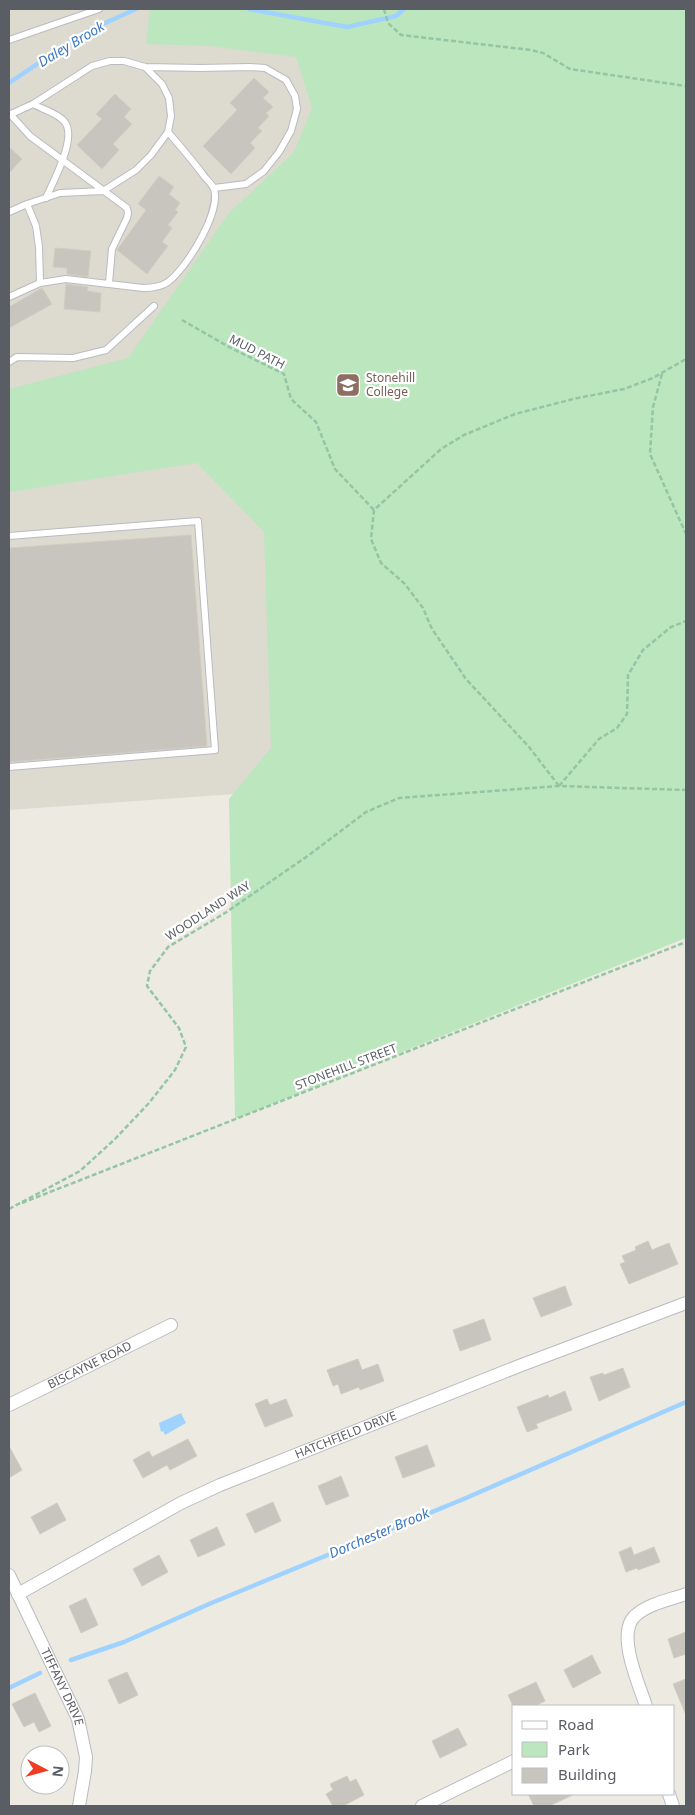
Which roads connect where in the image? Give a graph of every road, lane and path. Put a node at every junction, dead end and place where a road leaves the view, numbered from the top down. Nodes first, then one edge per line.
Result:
1 (99, 9) edge
2 (384, 9) edge
3 (9, 40) edge
4 (145, 67) junction
5 (686, 86) edge
6 (33, 104) junction
7 (9, 114) edge
8 (168, 132) junction
9 (62, 161) junction
10 (214, 188) junction
11 (103, 191) junction
12 (46, 198) junction
13 (27, 204) junction
14 (9, 212) edge
15 (40, 283) junction
16 (109, 283) junction
17 (9, 297) edge
18 (154, 306) dead end
19 (182, 320) dead end
20 (686, 359) edge
21 (9, 362) edge
22 (663, 372) junction
23 (374, 510) junction
24 (686, 534) edge
25 (9, 536) edge
26 (686, 621) edge
27 (9, 767) edge
28 (559, 786) junction
29 (686, 790) edge
30 (686, 942) edge
31 (10, 1208) edge
32 (686, 1303) edge
33 (171, 1325) dead end
34 (9, 1405) edge
35 (9, 1575) edge
36 (18, 1594) junction
37 (686, 1594) edge
38 (645, 1704) edge
39 (512, 1763) edge
40 (79, 1806) edge
41 (422, 1806) edge

1 - 3 lane
2 - 5 path
4 - 6 lane
4 - 8 lane
4 - 10 lane
6 - 7 lane
6 - 9 lane
7 - 9 lane
8 - 10 lane
8 - 11 lane
9 - 11 lane
9 - 12 lane
10 - 16 lane
11 - 12 lane
11 - 16 lane
12 - 13 lane
13 - 14 lane
13 - 15 lane
15 - 16 lane
15 - 17 lane
18 - 21 lane
19 - 23 path, MUD PATH
20 - 22 path
22 - 23 path
22 - 24 path
23 - 28 path
25 - 27 lane
26 - 28 path
28 - 29 path, WOODLAND WAY
28 - 31 path, WOODLAND WAY
30 - 31 path, STONEHILL STREET
32 - 36 street, HATCHFIELD DRIVE
33 - 34 street, BISCAYNE ROAD
35 - 36 street, TIFFANY DRIVE
36 - 40 street, TIFFANY DRIVE
37 - 38 street
39 - 41 street

